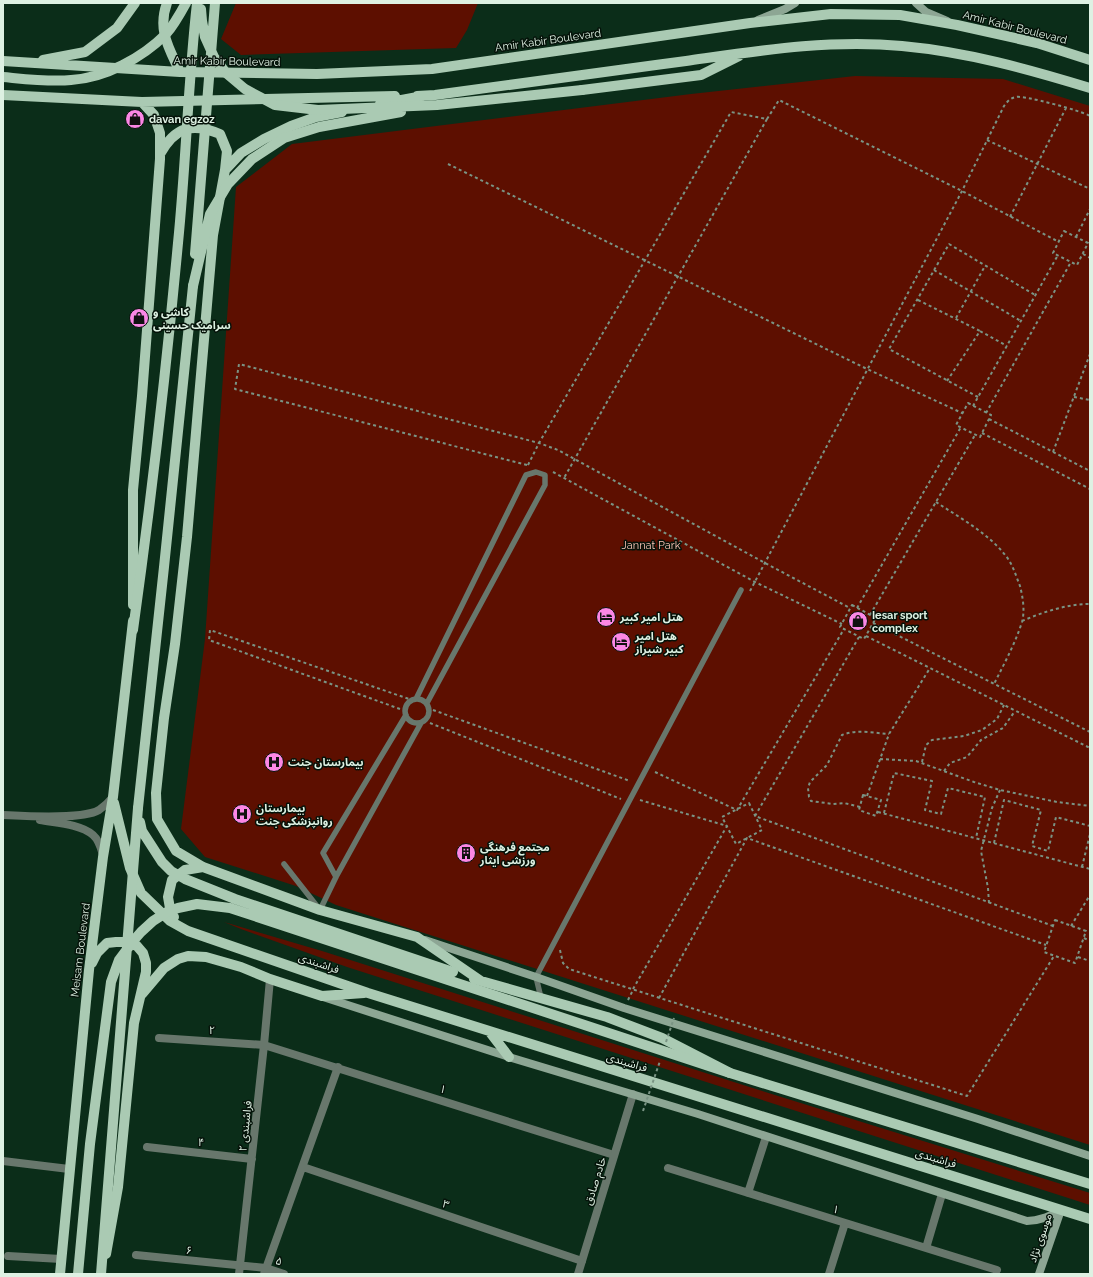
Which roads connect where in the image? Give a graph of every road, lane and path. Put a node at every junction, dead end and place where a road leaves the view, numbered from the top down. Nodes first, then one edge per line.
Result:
1 (135, 3) edge
2 (167, 3) edge
3 (186, 3) edge
4 (197, 3) edge
5 (200, 3) edge
6 (215, 3) edge
7 (795, 3) edge
8 (916, 3) edge
9 (750, 23) junction
10 (957, 25) junction
11 (744, 53) junction
12 (1090, 60) edge
13 (6, 62) edge
14 (180, 72) junction
15 (3, 77) edge
16 (1090, 88) edge
17 (3, 95) edge
18 (423, 96) junction
19 (142, 102) junction
20 (438, 105) junction
21 (1066, 108) junction
22 (1090, 116) edge
23 (767, 119) junction
24 (987, 140) junction
25 (160, 154) junction
26 (448, 164) dead end
27 (1037, 165) junction
28 (225, 170) junction
29 (1090, 189) edge
30 (962, 191) junction
31 (1090, 209) edge
32 (1010, 217) junction
33 (1076, 237) junction
34 (1059, 242) junction
35 (1083, 254) junction
36 (1058, 256) junction
37 (1090, 258) edge
38 (645, 260) junction
39 (1071, 262) junction
40 (985, 266) junction
41 (934, 270) junction
42 (677, 277) junction
43 (192, 286) junction
44 (971, 291) junction
45 (1035, 295) junction
46 (918, 300) junction
47 (956, 318) junction
48 (1021, 321) junction
49 (980, 331) junction
50 (1007, 346) junction
51 (1090, 354) edge
52 (868, 370) junction
53 (947, 381) junction
54 (978, 397) junction
55 (1074, 397) junction
56 (1090, 400) edge
57 (973, 406) junction
58 (962, 413) junction
59 (986, 413) junction
60 (989, 419) junction
61 (961, 427) junction
62 (982, 433) junction
63 (975, 435) junction
64 (1053, 452) junction
65 (528, 465) dead end
66 (1090, 471) edge
67 (564, 478) dead end
68 (1090, 489) edge
69 (936, 502) junction
70 (742, 590) dead end
71 (747, 596) dead end
72 (1090, 604) edge
73 (857, 608) junction
74 (870, 615) junction
75 (1022, 621) junction
76 (873, 623) junction
77 (844, 629) junction
78 (133, 630) junction
79 (859, 636) junction
80 (866, 636) junction
81 (930, 668) junction
82 (994, 684) junction
83 (414, 700) junction
84 (1004, 705) junction
85 (428, 706) junction
86 (1015, 711) junction
87 (405, 713) junction
88 (423, 722) junction
89 (1090, 732) edge
90 (889, 734) junction
91 (1090, 748) edge
92 (880, 759) junction
93 (921, 762) junction
94 (658, 765) dead end
95 (944, 771) junction
96 (627, 787) dead end
97 (1000, 790) junction
98 (867, 796) junction
99 (113, 797) junction
100 (622, 799) dead end
101 (640, 800) dead end
102 (1090, 806) edge
103 (860, 807) junction
104 (138, 808) junction
105 (737, 810) junction
106 (878, 812) junction
107 (884, 813) junction
108 (3, 814) edge
109 (21, 816) junction
110 (755, 816) junction
111 (727, 826) junction
112 (1090, 826) edge
113 (1090, 834) edge
114 (747, 838) junction
115 (976, 838) junction
116 (984, 840) junction
117 (994, 843) junction
118 (103, 857) junction
119 (284, 864) dead end
120 (203, 867) junction
121 (1082, 867) junction
122 (1090, 869) edge
123 (336, 877) junction
124 (1090, 894) edge
125 (989, 903) junction
126 (320, 910) junction
127 (1053, 926) junction
128 (1071, 926) junction
129 (188, 931) junction
130 (417, 937) junction
131 (1084, 938) junction
132 (1090, 941) edge
133 (1046, 945) junction
134 (561, 946) dead end
135 (1054, 956) junction
136 (1078, 957) junction
137 (1090, 962) edge
138 (89, 970) junction
139 (536, 976) junction
140 (270, 979) junction
141 (481, 981) junction
142 (633, 990) junction
143 (368, 993) junction
144 (322, 996) junction
145 (139, 997) junction
146 (541, 998) junction
147 (659, 998) junction
148 (674, 1018) dead end
149 (489, 1031) junction
150 (159, 1038) dead end
151 (264, 1044) junction
152 (665, 1047) dead end
153 (509, 1057) junction
154 (660, 1061) dead end
155 (338, 1067) junction
156 (730, 1073) junction
157 (633, 1094) junction
158 (643, 1111) dead end
159 (766, 1137) junction
160 (147, 1147) dead end
161 (614, 1155) junction
162 (1090, 1156) edge
163 (252, 1159) junction
164 (3, 1161) edge
165 (303, 1167) junction
166 (668, 1168) dead end
167 (70, 1169) junction
168 (1090, 1184) edge
169 (748, 1193) junction
170 (942, 1194) junction
171 (1061, 1210) junction
172 (1090, 1219) edge
173 (845, 1223) junction
174 (926, 1248) junction
175 (136, 1255) dead end
176 (8, 1256) dead end
177 (61, 1259) junction
178 (582, 1261) junction
179 (240, 1270) edge
180 (997, 1270) dead end
181 (265, 1271) edge
182 (60, 1274) edge
183 (78, 1274) edge
184 (102, 1274) edge
185 (284, 1274) edge
186 (578, 1274) edge
187 (829, 1274) edge
188 (1039, 1274) edge

1 - 13 main road
2 - 14 main road
3 - 15 main road, bridge
4 - 78 main road, bridge
5 - 20 main road, bridge
6 - 43 main road, bridge
7 - 9 main road
8 - 10 main road
9 - 10 main road, Amir Kabir Boulevard
9 - 14 main road, Amir Kabir Boulevard
10 - 12 main road, Amir Kabir Boulevard
11 - 16 main road
11 - 18 main road
11 - 20 main road, bridge
13 - 14 main road, Amir Kabir Boulevard
17 - 19 main road
18 - 19 main road
18 - 28 main road
19 - 25 main road
20 - 43 main road, bridge
21 - 22 path
21 - 24 path
21 - 27 path
23 - 30 path
23 - 38 path
23 - 42 path
24 - 27 path
24 - 30 path
25 - 28 main road
25 - 78 main road
26 - 38 path
27 - 29 path
27 - 32 path
28 - 120 main road
30 - 32 path
30 - 52 path
31 - 33 path
32 - 34 path
33 - 34 path
33 - 35 path
34 - 36 path
35 - 37 path
35 - 39 path
36 - 39 path
36 - 45 path
38 - 42 path
38 - 65 path
39 - 59 path
40 - 41 path
40 - 44 path
40 - 45 path
41 - 44 path
41 - 46 path
42 - 52 path
42 - 67 path
43 - 104 main road
44 - 47 path
44 - 48 path
45 - 48 path
46 - 47 path
46 - 53 path
47 - 49 path
48 - 50 path
49 - 50 path
49 - 53 path
50 - 54 path
51 - 55 path
52 - 58 path
52 - 71 path
53 - 54 path
54 - 57 path
55 - 56 path
55 - 64 path
57 - 58 path
57 - 59 path
58 - 61 path
59 - 60 path
60 - 62 path
60 - 64 path
61 - 63 path
61 - 73 path
62 - 63 path
62 - 68 path
63 - 69 path
64 - 66 path
69 - 74 path
69 - 75 path
70 - 139 lane
72 - 75 path
73 - 74 path
73 - 77 path
74 - 76 path
75 - 82 path
76 - 80 path
76 - 82 path
77 - 79 path
77 - 105 path
78 - 99 main road, Meisam Boulevard
79 - 80 path
79 - 110 path
80 - 81 path
81 - 84 path
81 - 90 path
82 - 89 path
83 - 85 lane
83 - 85 lane
83 - 87 lane
83 - 87 path
84 - 86 path
84 - 93 path
85 - 88 lane
85 - 96 path
86 - 91 path
86 - 95 path
87 - 88 lane
87 - 123 lane
88 - 100 path
88 - 123 lane
90 - 92 path
90 - 103 path
92 - 93 path
92 - 98 path
93 - 95 path
94 - 105 path
95 - 97 path
97 - 102 path
97 - 116 path
98 - 103 path
98 - 106 path
99 - 109 street
99 - 118 main road, Meisam Boulevard
99 - 129 main road, فراشبندی
101 - 111 path
103 - 106 path
104 - 141 main road, bridge
104 - 184 main road, bridge
105 - 110 path
105 - 111 path
106 - 107 path
107 - 115 path
107 - 115 path
108 - 109 street
109 - 118 street
110 - 114 path
110 - 125 path
111 - 114 path
111 - 142 path
112 - 117 path
113 - 121 path
114 - 133 path
114 - 147 path
115 - 116 path
116 - 117 path
116 - 125 path
117 - 121 path
118 - 138 main road, Meisam Boulevard
119 - 126 lane
120 - 126 main road
120 - 129 main road
121 - 122 path
123 - 126 lane
124 - 128 path
125 - 127 path
126 - 130 main road
127 - 128 path
127 - 133 path
128 - 131 path
129 - 143 main road, فراشبندی
130 - 139 main road
130 - 141 main road
131 - 132 path
131 - 136 path
133 - 135 path
134 - 142 path
135 - 136 path
135 - 147 path
136 - 137 path
138 - 145 main road
138 - 167 main road, Meisam Boulevard
139 - 146 lane
139 - 162 main road
140 - 144 main road
140 - 145 main road
140 - 151 street, ۲ فراشبندی
141 - 146 main road
142 - 147 path
143 - 144 main road
143 - 149 main road, فراشبندی
144 - 153 main road
145 - 184 main road
146 - 156 main road
148 - 152 path, bridge
149 - 153 main road
149 - 171 main road, فراشبندی
150 - 151 street, ۲
151 - 155 street, ۱
151 - 163 street, ۲ فراشبندی
153 - 157 main road
154 - 158 path, bridge
155 - 161 street, ۱
155 - 165 street
156 - 168 main road, فراشبندی
156 - 183 main road, bridge
157 - 159 main road
157 - 161 street, خادم صادق
159 - 169 street
159 - 170 main road
160 - 163 street, ۴
161 - 178 street, خادم صادق
163 - 179 street, ۲ فراشبندی
164 - 167 street
165 - 178 street, ۳
165 - 181 street
166 - 169 street, ۱
167 - 177 main road, Meisam Boulevard
169 - 173 street, ۱
170 - 171 main road
170 - 174 street
171 - 172 main road, فراشبندی
171 - 188 main road, موسوی نژاد
173 - 174 street, ۱
173 - 187 street
174 - 180 street, ۱
175 - 179 street, ۶
176 - 177 street
177 - 182 main road, Meisam Boulevard
178 - 186 street, خادم صادق
179 - 181 street, ۶
181 - 185 street, ۵

